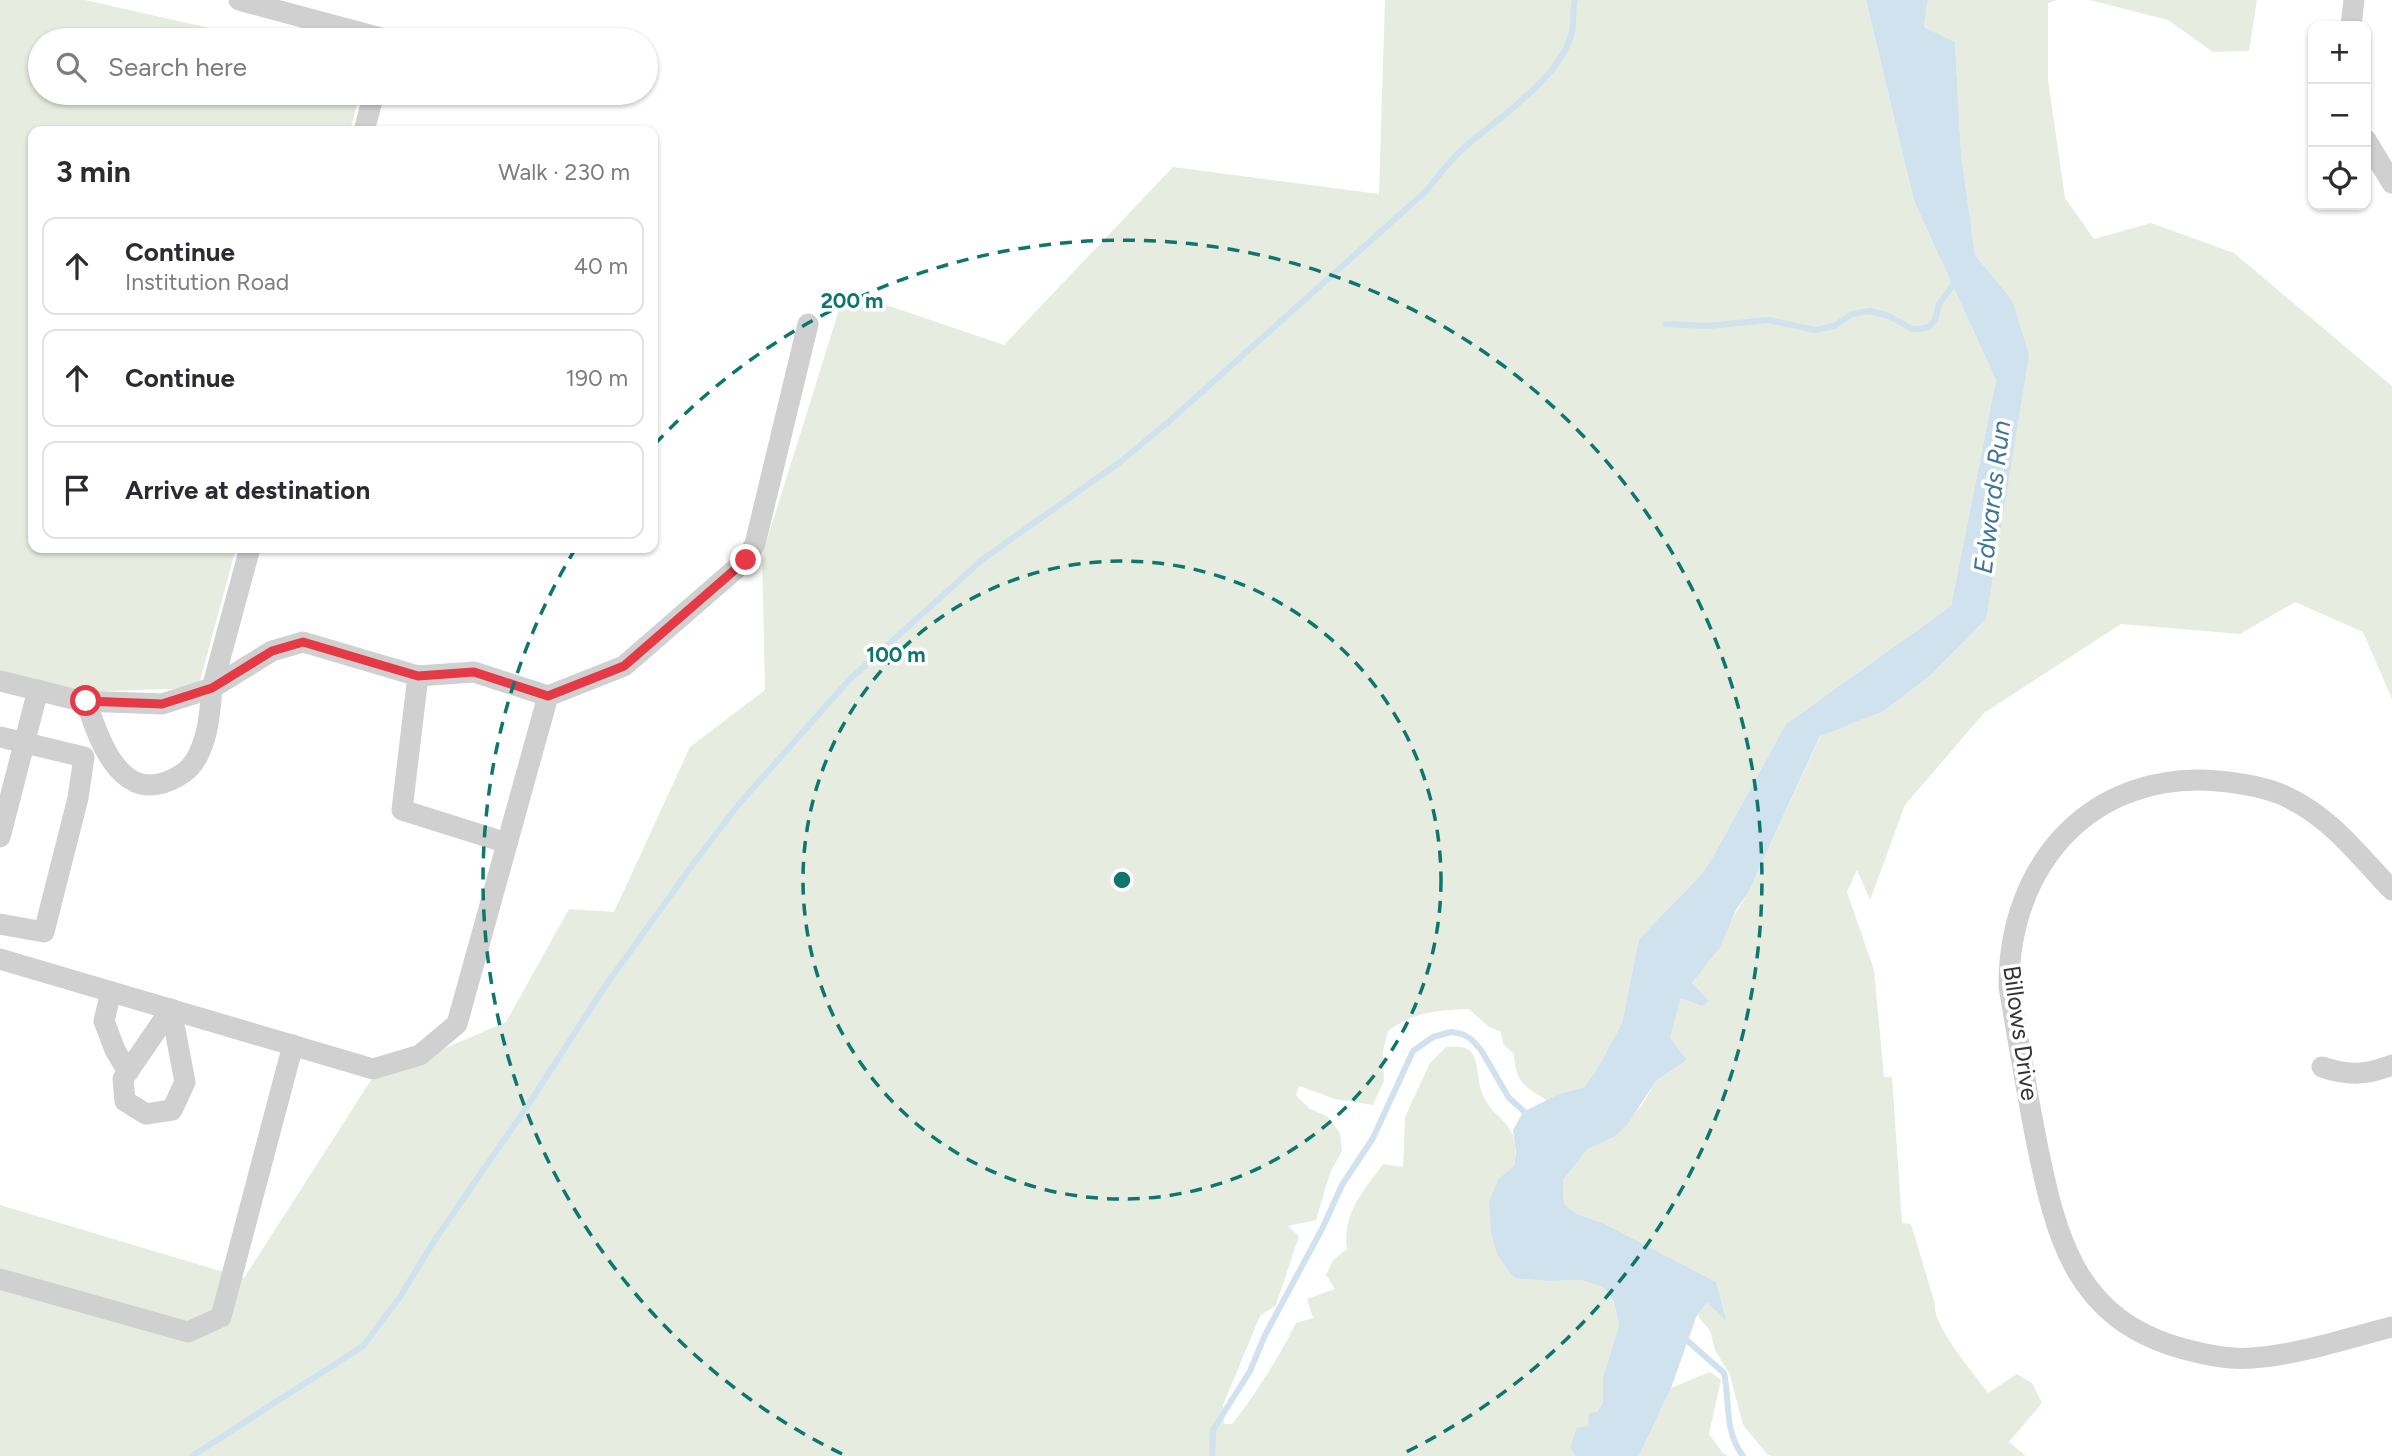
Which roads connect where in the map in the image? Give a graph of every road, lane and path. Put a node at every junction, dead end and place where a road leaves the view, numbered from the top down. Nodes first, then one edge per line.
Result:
1 (239, 0) edge
2 (2354, 0) edge
3 (2352, 21) edge
4 (343, 28) edge
5 (371, 105) edge
6 (365, 126) edge
7 (2370, 147) edge
8 (2392, 183) edge
9 (808, 324) dead end
10 (249, 553) edge
11 (418, 676) junction
12 (0, 681) edge
13 (212, 688) junction
14 (38, 690) junction
15 (548, 696) junction
16 (86, 701) junction
17 (0, 737) edge
18 (24, 743) junction
19 (0, 837) edge
20 (507, 843) junction
21 (2392, 890) edge
22 (0, 924) edge
23 (0, 959) edge
24 (111, 992) junction
25 (171, 1009) junction
26 (293, 1045) junction
27 (2392, 1065) edge
28 (2322, 1067) dead end
29 (128, 1072) junction
30 (0, 1279) edge
31 (2392, 1327) edge

1 - 4 street
2 - 3 street
5 - 6 street
7 - 8 street
9 - 15 street
10 - 13 street
11 - 13 street
11 - 15 street
11 - 20 street
12 - 14 street
13 - 16 street
13 - 16 street
14 - 16 street
14 - 18 street
15 - 20 street
17 - 18 street
18 - 19 street
18 - 22 street
20 - 26 street
21 - 31 street, Billows Drive
23 - 24 street
24 - 25 street
24 - 29 street
25 - 26 street
25 - 29 street
25 - 29 street
26 - 30 street
27 - 28 street

